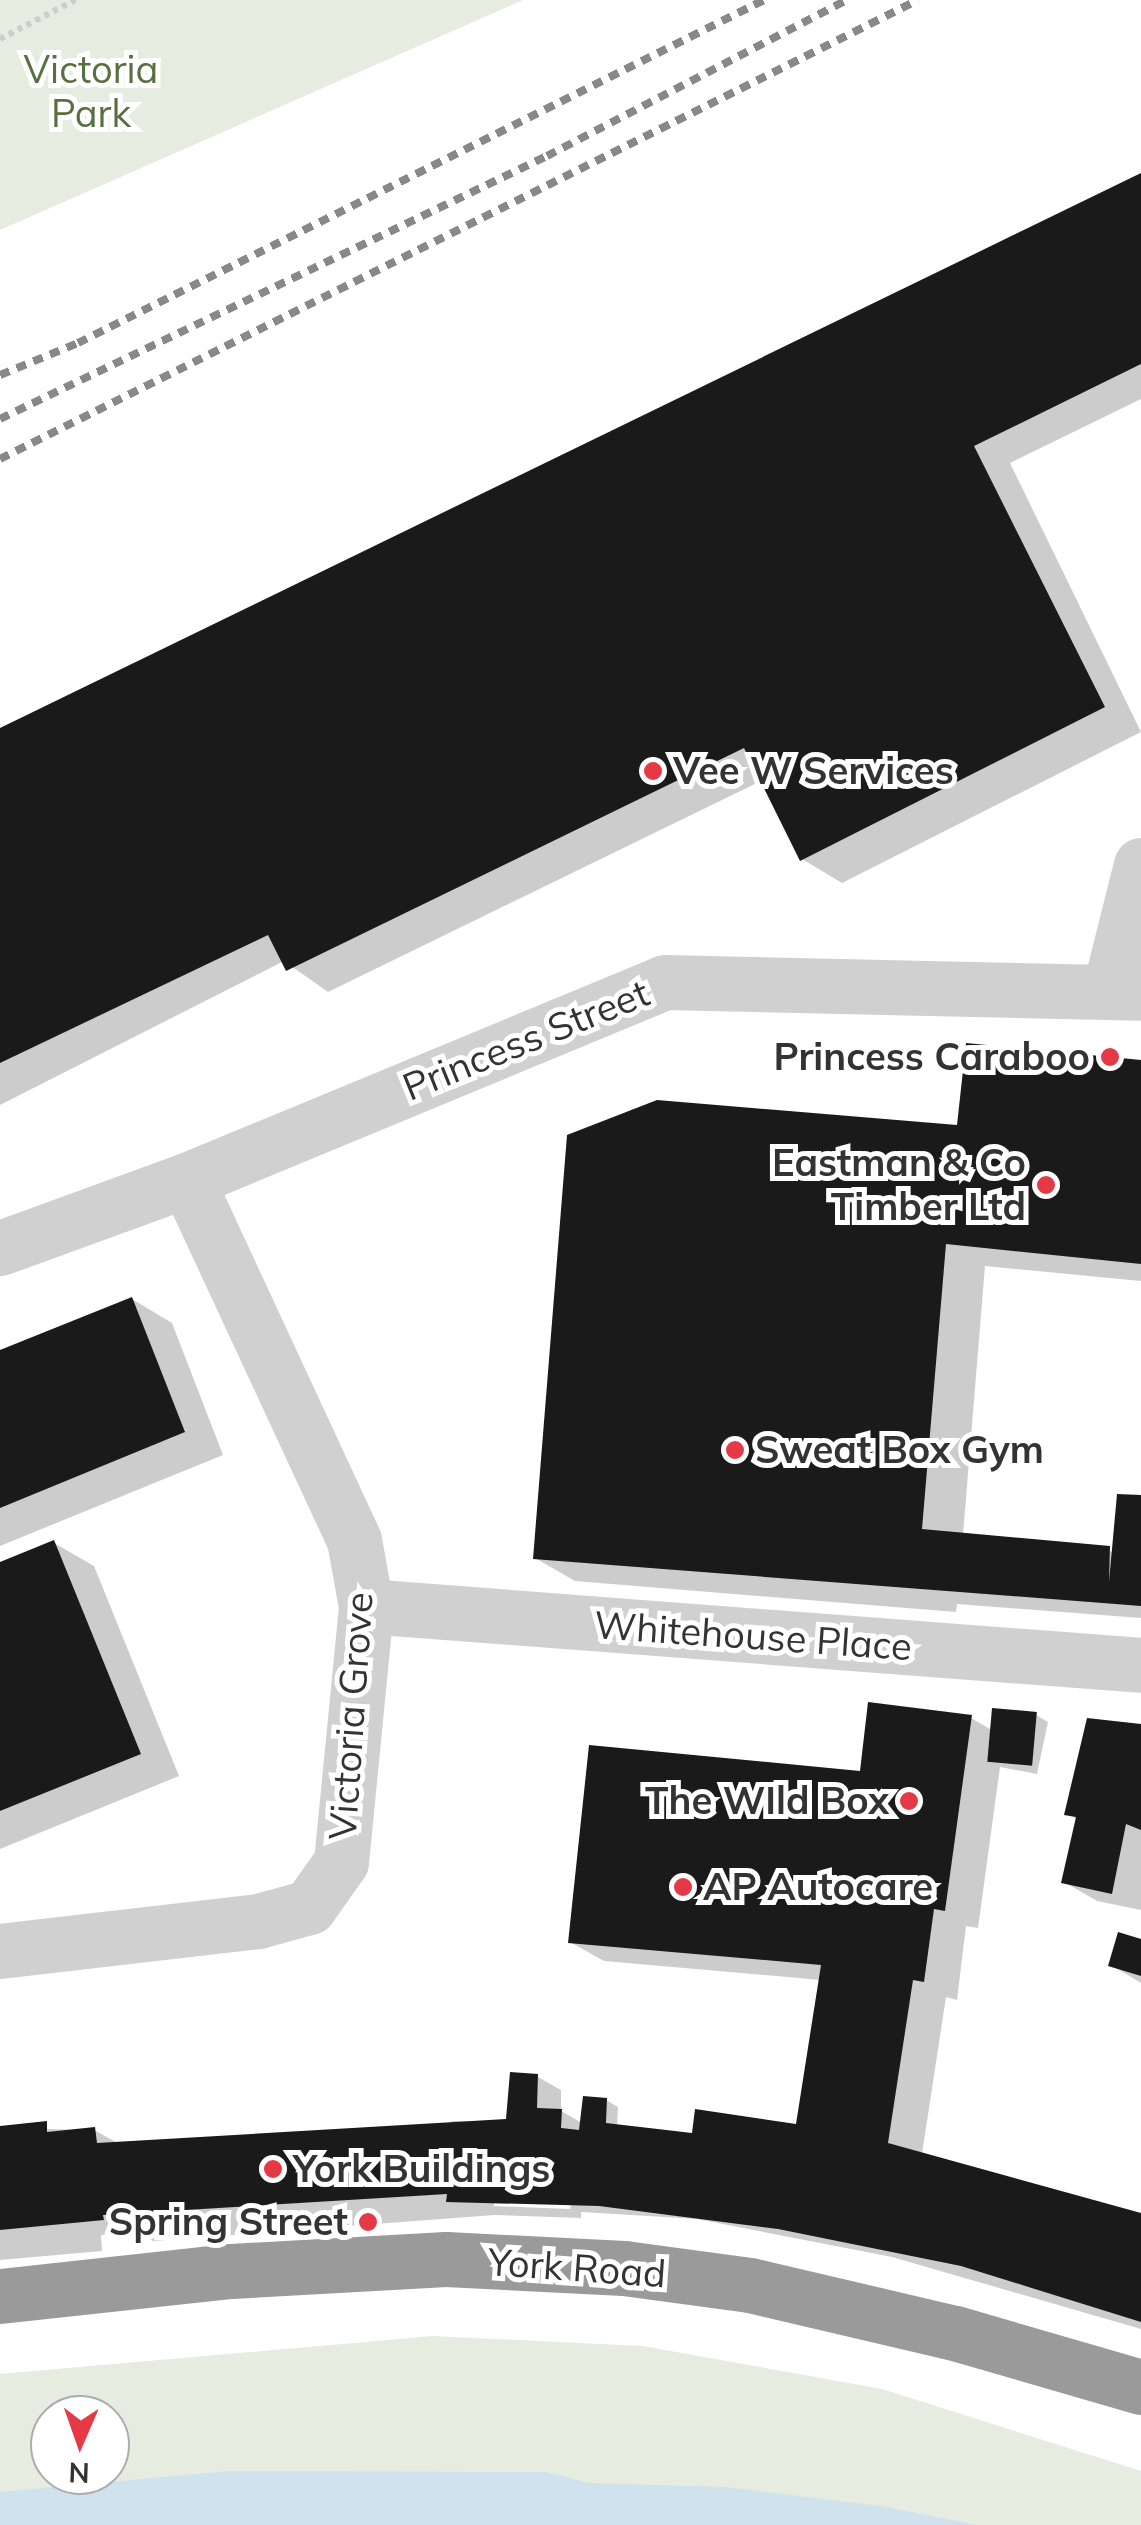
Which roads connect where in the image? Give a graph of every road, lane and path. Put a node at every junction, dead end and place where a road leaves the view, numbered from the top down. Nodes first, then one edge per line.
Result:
1 (75, 0) edge
2 (0, 39) edge
3 (1141, 866) edge
4 (1125, 992) edge
5 (187, 1180) junction
6 (0, 1248) edge
7 (366, 1606) junction
8 (1141, 1665) edge
9 (0, 1951) edge
10 (0, 2296) edge
11 (1141, 2387) edge

1 - 2 path
3 - 4 street
4 - 5 street, Princess Street
5 - 6 street, Princess Street
5 - 7 street, Victoria Grove
7 - 8 street, Whitehouse Place
7 - 9 street, Victoria Grove
10 - 11 highway, York Road

